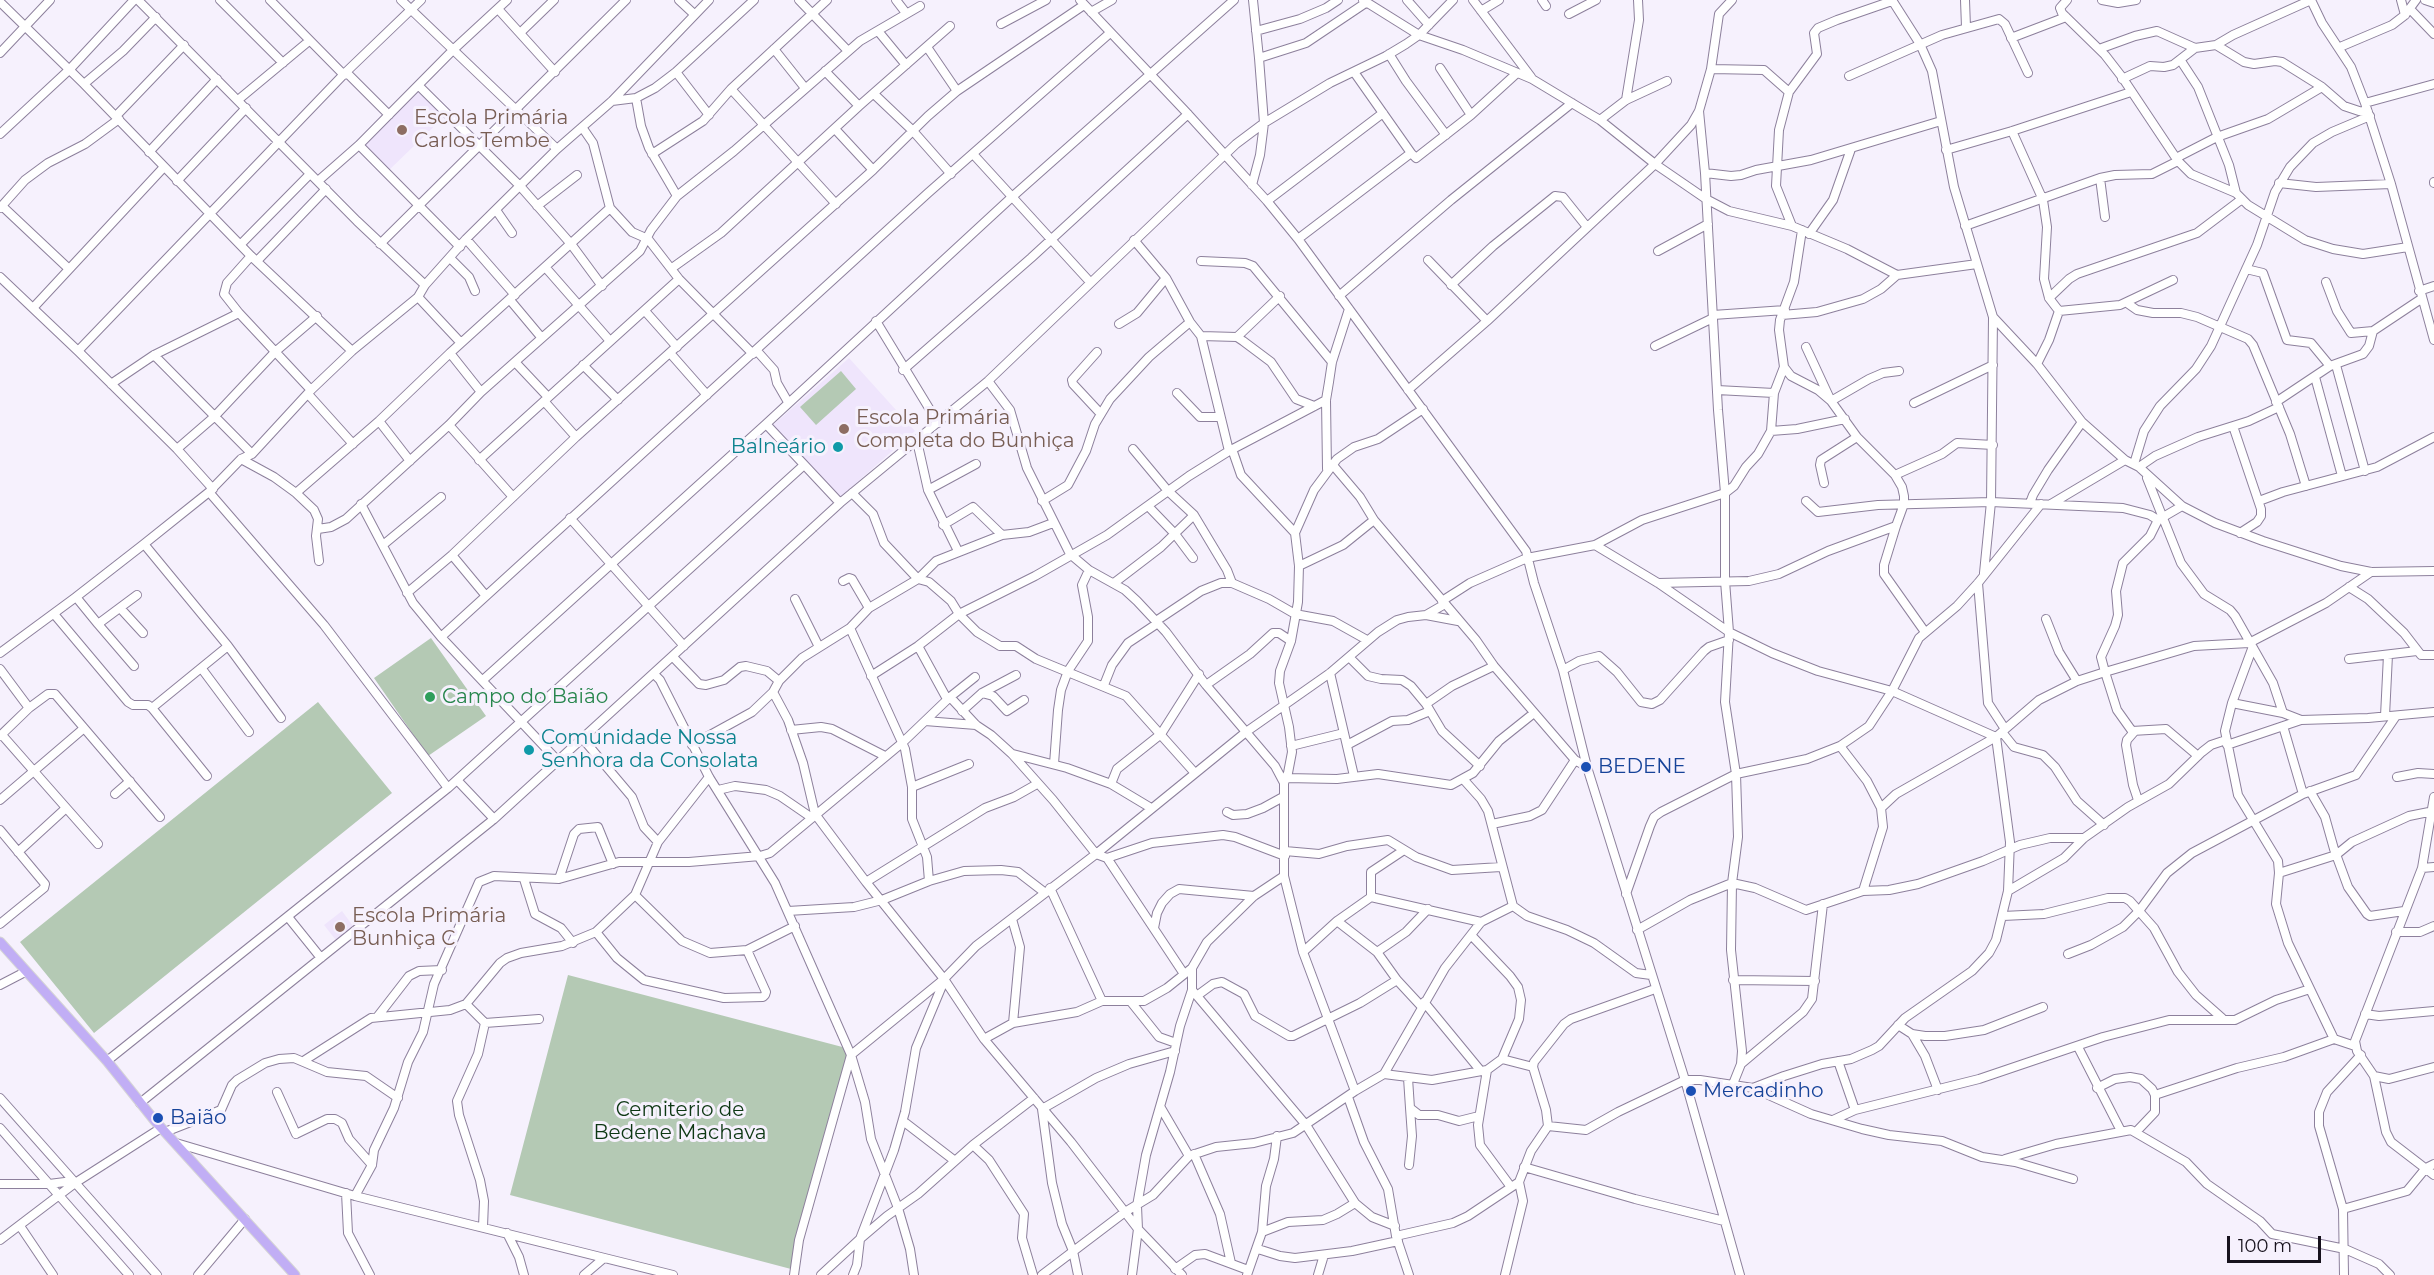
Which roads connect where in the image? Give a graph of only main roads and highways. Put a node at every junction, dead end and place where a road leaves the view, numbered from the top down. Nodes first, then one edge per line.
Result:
1 (0, 942) edge
2 (292, 1274) edge

1 - 2 main road

